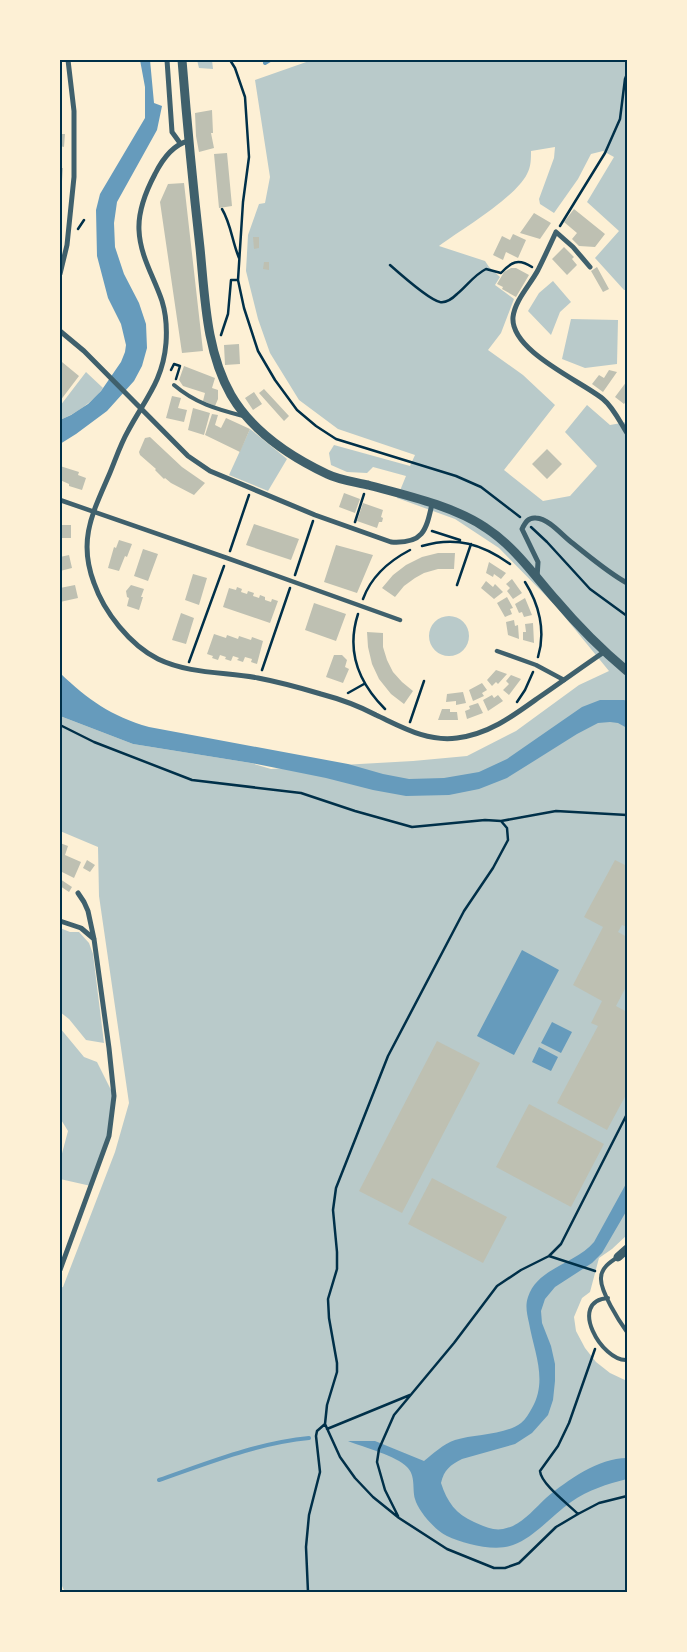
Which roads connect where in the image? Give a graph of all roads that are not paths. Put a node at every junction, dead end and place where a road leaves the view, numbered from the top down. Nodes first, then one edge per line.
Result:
1 (68, 60) edge
2 (167, 60) edge
3 (182, 60) edge
4 (184, 142) junction
5 (590, 267) dead end
6 (60, 274) edge
7 (60, 331) edge
8 (174, 385) dead end
9 (142, 409) junction
10 (248, 418) junction
11 (627, 433) edge
12 (60, 500) edge
13 (432, 504) junction
14 (93, 511) junction
15 (537, 579) junction
16 (627, 583) edge
17 (400, 620) dead end
18 (497, 651) dead end
19 (604, 652) junction
20 (625, 669) edge
21 (564, 680) junction
22 (78, 893) dead end
23 (60, 922) edge
24 (94, 939) junction
25 (627, 1249) edge
26 (622, 1258) edge
27 (60, 1270) edge
28 (608, 1298) junction
29 (627, 1332) edge
30 (627, 1360) edge

1 - 6 street
2 - 4 street
3 - 4 street
4 - 9 street
4 - 10 street
5 - 11 street
7 - 9 street
8 - 10 lane
9 - 13 street
9 - 14 street
10 - 13 street
12 - 14 street
13 - 15 street
14 - 17 street
14 - 21 street
15 - 16 street
15 - 19 street
18 - 21 street
19 - 20 street
19 - 21 street
22 - 24 street
23 - 24 street
24 - 27 street
25 - 26 street
26 - 28 lane
28 - 29 lane
28 - 30 lane

